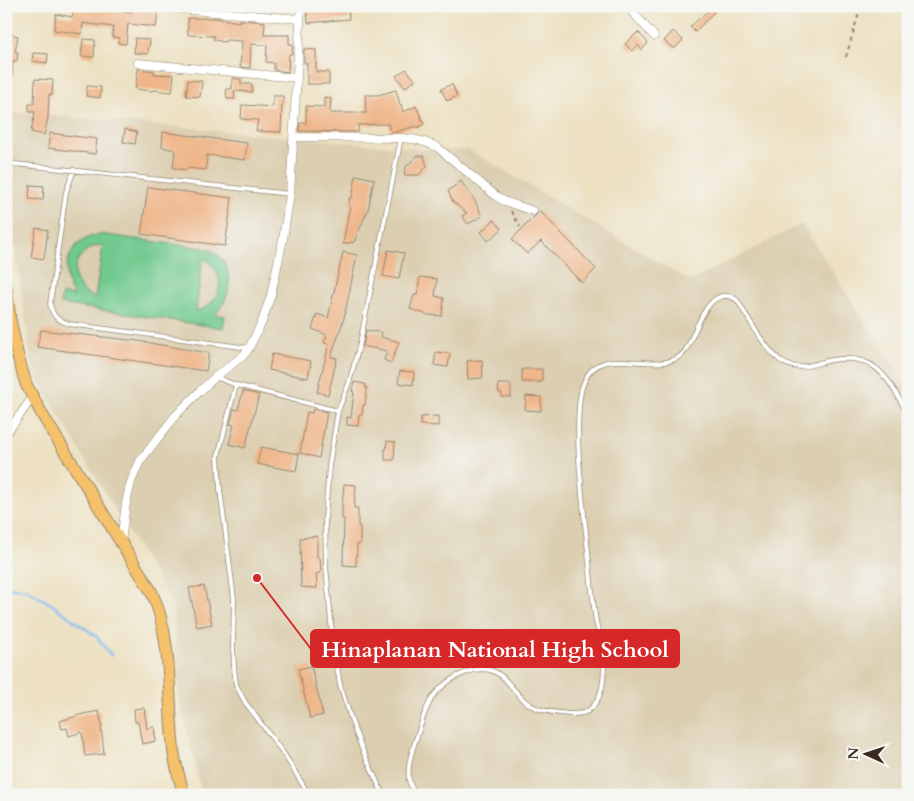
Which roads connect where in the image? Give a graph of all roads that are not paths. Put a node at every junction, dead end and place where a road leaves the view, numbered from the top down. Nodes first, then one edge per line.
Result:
1 (156, 6) edge
2 (301, 6) edge
3 (626, 6) edge
4 (192, 8) edge
5 (300, 19) junction
6 (654, 36) dead end
7 (138, 63) dead end
8 (297, 78) junction
9 (293, 137) junction
10 (401, 138) junction
11 (6, 163) edge
12 (74, 170) junction
13 (290, 194) junction
14 (533, 211) dead end
15 (6, 287) edge
16 (249, 348) junction
17 (214, 378) junction
18 (236, 386) junction
19 (32, 398) junction
20 (338, 411) junction
21 (908, 415) edge
22 (6, 434) edge
23 (121, 542) junction
24 (908, 771) edge
25 (184, 795) edge
26 (309, 795) edge
27 (385, 795) edge
28 (416, 795) edge
29 (903, 795) edge

1 - 4 street
2 - 5 street
3 - 6 street
4 - 5 street
5 - 8 street
7 - 8 street
8 - 9 street
9 - 10 street
9 - 13 street
10 - 14 street
10 - 20 lane
11 - 12 lane
12 - 13 lane
12 - 16 lane
13 - 16 street
15 - 19 main road
16 - 17 street
17 - 18 lane
17 - 23 street
18 - 20 lane
18 - 26 lane
19 - 22 street
19 - 23 main road
20 - 27 lane
21 - 28 lane
23 - 25 main road
24 - 29 lane

